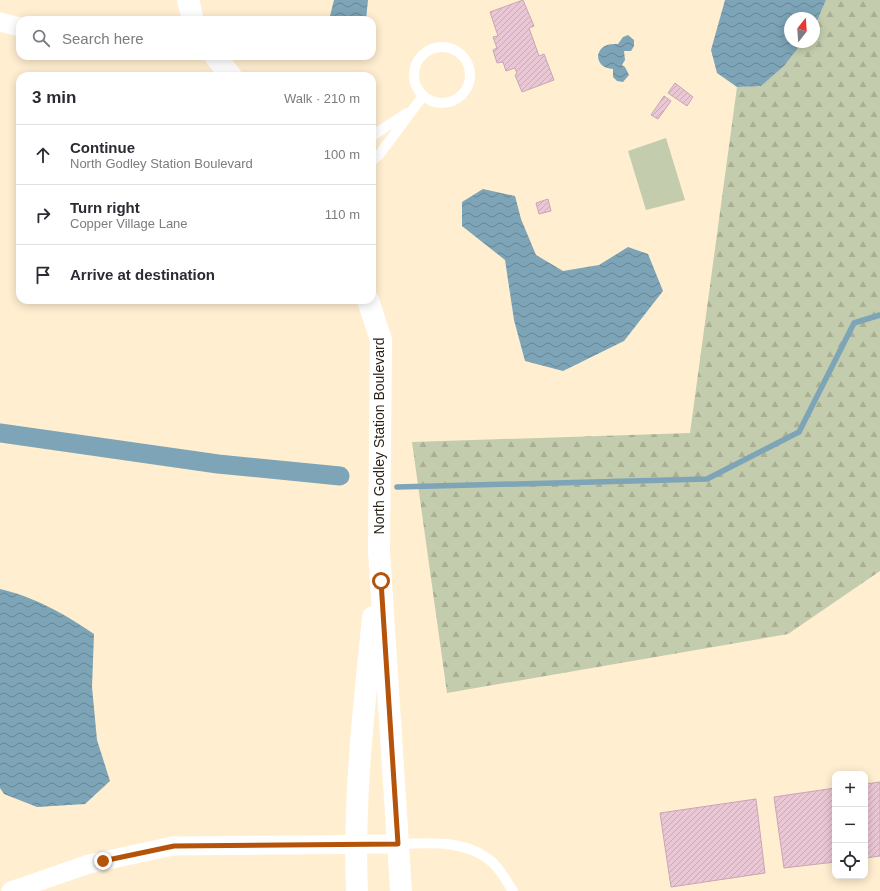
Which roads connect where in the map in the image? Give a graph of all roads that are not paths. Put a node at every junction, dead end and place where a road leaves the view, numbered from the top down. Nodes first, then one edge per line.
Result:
1 (188, 0) edge
2 (192, 16) edge
3 (0, 22) edge
4 (16, 26) edge
5 (218, 60) edge
6 (228, 72) edge
7 (423, 96) junction
8 (414, 108) junction
9 (376, 133) edge
10 (376, 158) edge
11 (369, 304) edge
12 (380, 550) junction
13 (355, 844) junction
14 (398, 844) junction
15 (11, 891) edge
16 (357, 891) edge
17 (401, 891) edge
18 (513, 891) edge

1 - 2 street
3 - 4 street
5 - 6 street
7 - 7 lane
7 - 8 lane
8 - 9 lane
8 - 10 lane
11 - 12 street, North Godley Station Boulevard
12 - 13 street, North Godley Station Boulevard
12 - 14 street, North Godley Station Boulevard
13 - 14 street
13 - 15 street
13 - 16 street, North Godley Station Boulevard
14 - 17 street, North Godley Station Boulevard
14 - 18 lane

